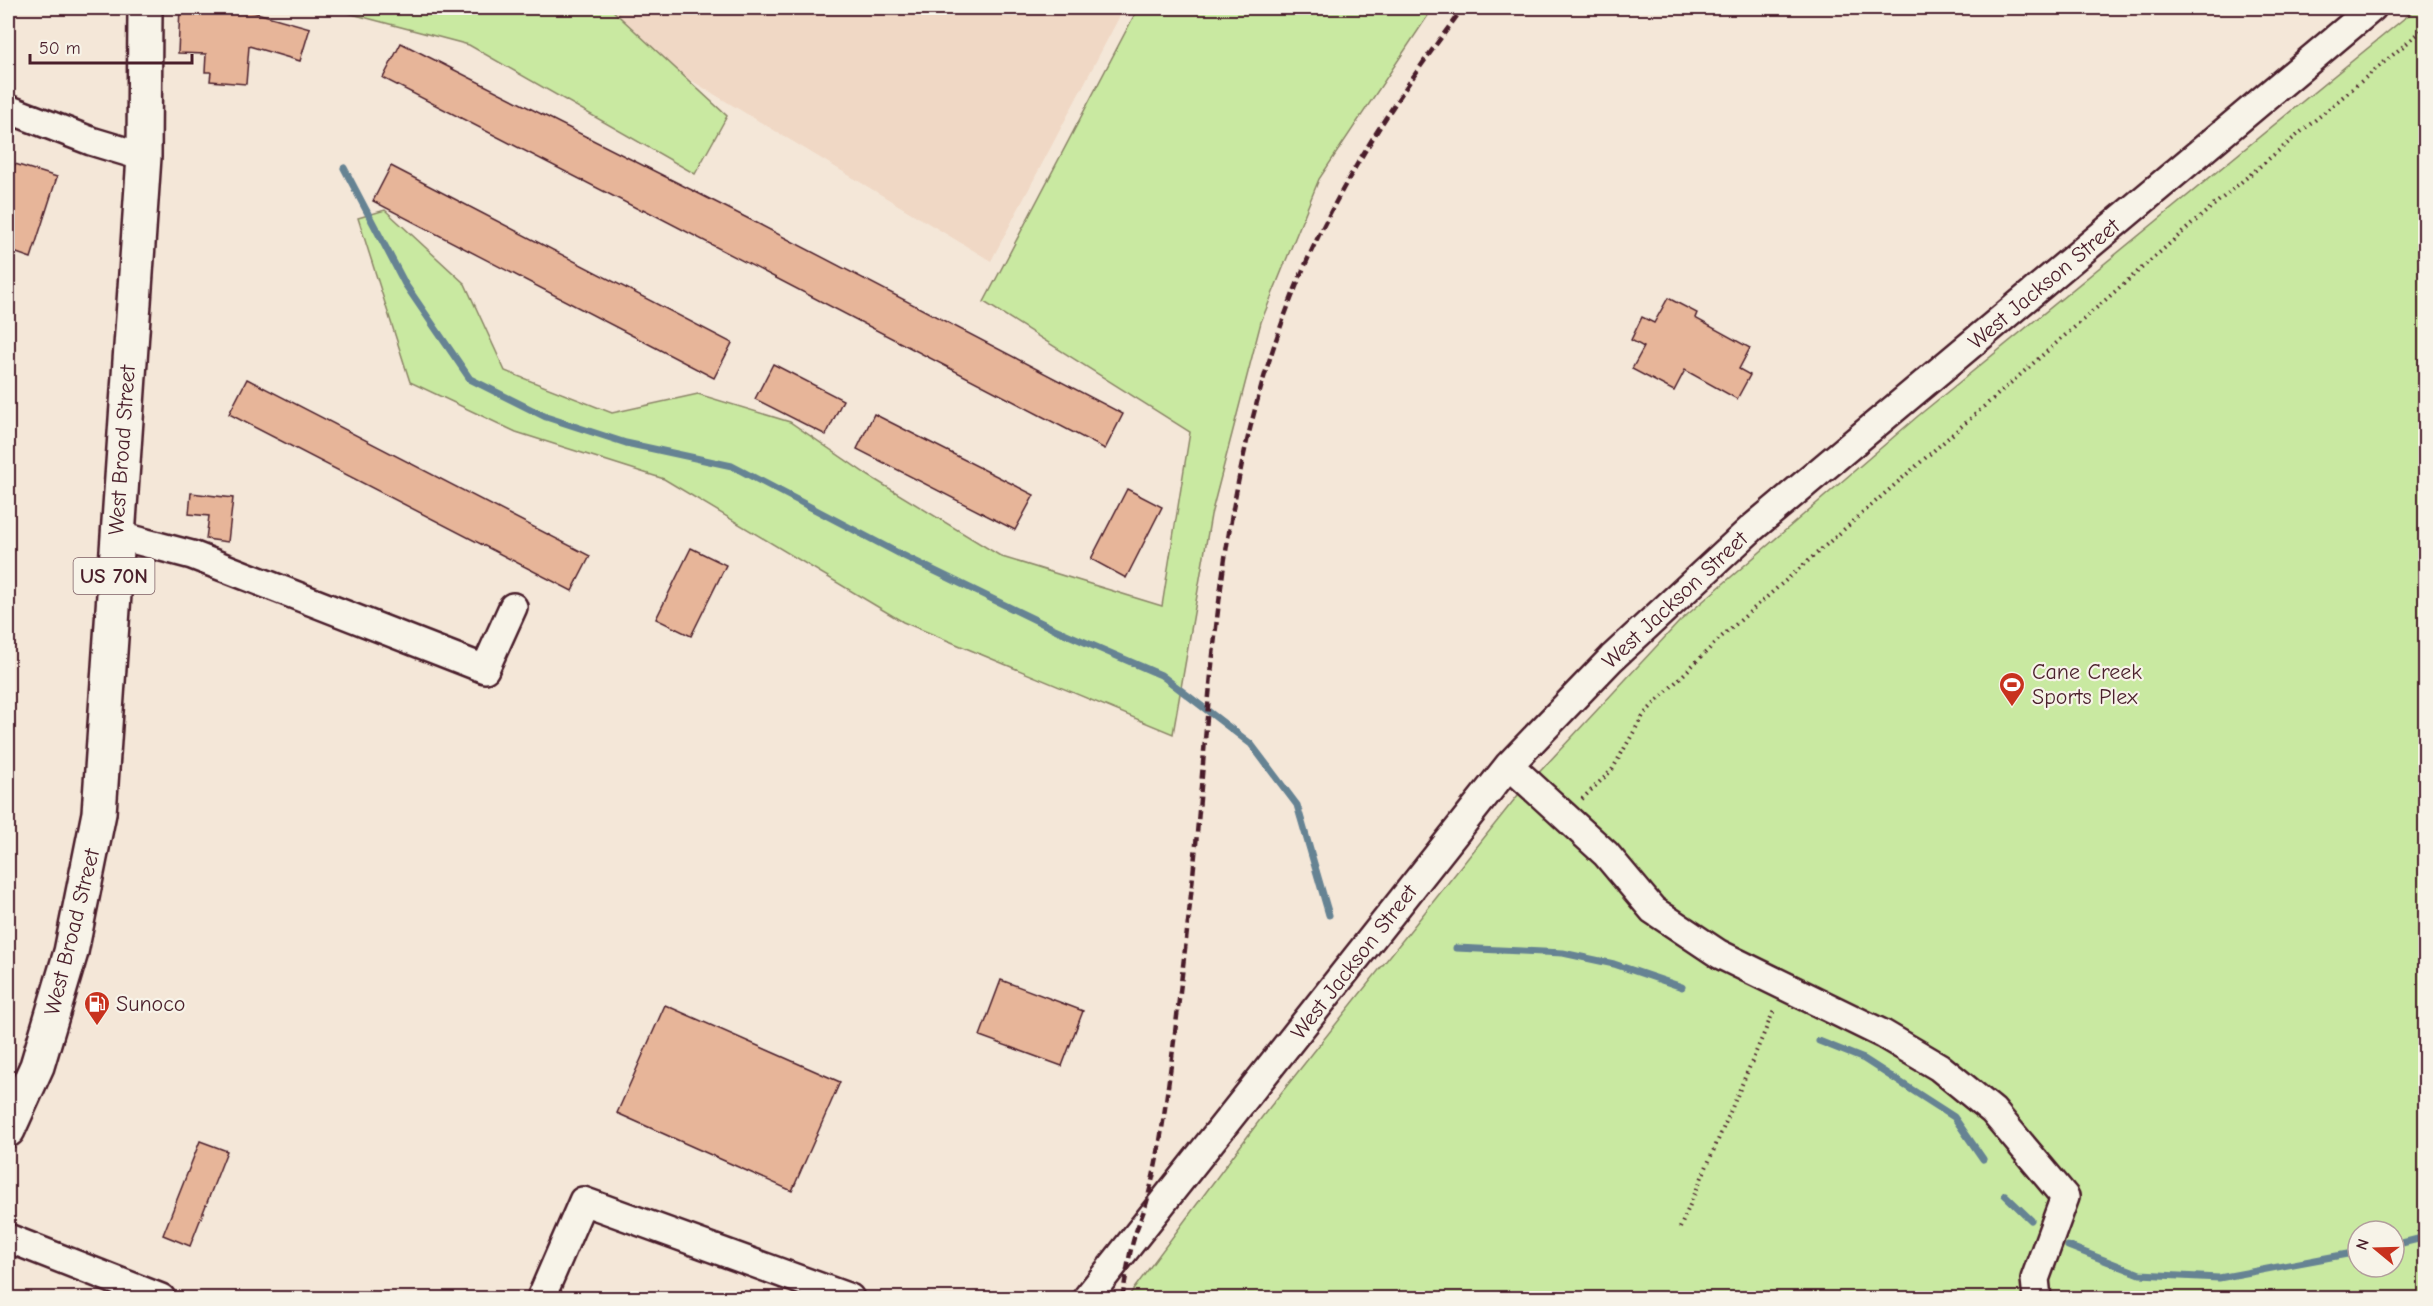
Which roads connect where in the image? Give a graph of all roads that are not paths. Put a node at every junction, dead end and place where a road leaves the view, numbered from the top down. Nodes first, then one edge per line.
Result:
1 (145, 8) edge
2 (2372, 8) edge
3 (8, 109) edge
4 (144, 157) junction
5 (116, 535) junction
6 (513, 607) dead end
7 (1509, 765) junction
8 (8, 1130) edge
9 (8, 1238) edge
10 (161, 1299) edge
11 (542, 1299) edge
12 (850, 1299) edge
13 (1087, 1299) edge
14 (2037, 1299) edge

1 - 4 main road, West Broad Street / US 70N
2 - 7 street, West Jackson Street
3 - 4 street
4 - 5 main road, West Broad Street / US 70N
5 - 6 street
5 - 8 main road, West Broad Street / US 70N
7 - 13 street, West Jackson Street
7 - 14 street
9 - 10 street
11 - 12 street

